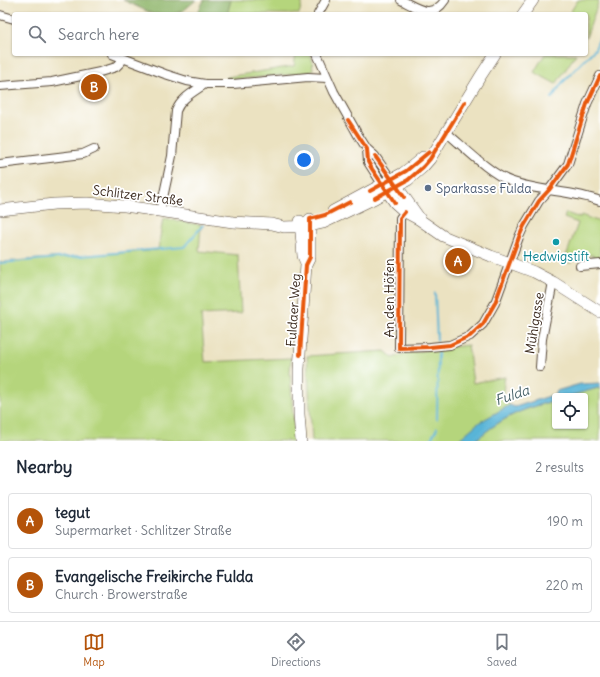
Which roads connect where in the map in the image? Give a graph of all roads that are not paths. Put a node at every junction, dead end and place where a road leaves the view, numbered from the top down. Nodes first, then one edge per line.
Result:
1 (334, 0) edge
2 (401, 0) edge
3 (445, 0) edge
4 (533, 0) edge
5 (322, 7) edge
6 (420, 12) edge
7 (524, 12) edge
8 (0, 15) edge
9 (12, 18) edge
10 (118, 56) edge
11 (318, 56) edge
12 (494, 56) edge
13 (123, 58) junction
14 (600, 76) edge
15 (327, 78) junction
16 (205, 84) junction
17 (0, 86) edge
18 (447, 132) junction
19 (94, 149) dead end
20 (0, 164) edge
21 (389, 185) junction
22 (549, 190) junction
23 (600, 201) edge
24 (0, 210) edge
25 (160, 212) junction
26 (405, 212) junction
27 (420, 220) junction
28 (305, 223) junction
29 (509, 262) junction
30 (600, 264) edge
31 (580, 266) dead end
32 (553, 282) junction
33 (600, 312) edge
34 (540, 367) dead end
35 (301, 441) edge

1 - 5 street
2 - 6 street
3 - 6 street
4 - 7 main road
8 - 9 street
10 - 13 street
11 - 15 street
12 - 18 main road, Schlitzer Straße
13 - 16 street
13 - 17 street
14 - 22 street
15 - 16 street
15 - 21 street
16 - 25 street
18 - 21 main road, Schlitzer Straße
18 - 22 street
19 - 20 street
21 - 26 main road
21 - 27 main road
21 - 28 main road, Schlitzer Straße
22 - 23 street
22 - 29 street
24 - 25 main road, Schlitzer Straße
25 - 28 main road, Schlitzer Straße
26 - 27 main road
26 - 29 street, An den Höfen
27 - 29 main road
28 - 35 main road, Fuldaer Weg
29 - 32 main road
30 - 31 street
32 - 33 main road
32 - 34 street, Mühlgasse

